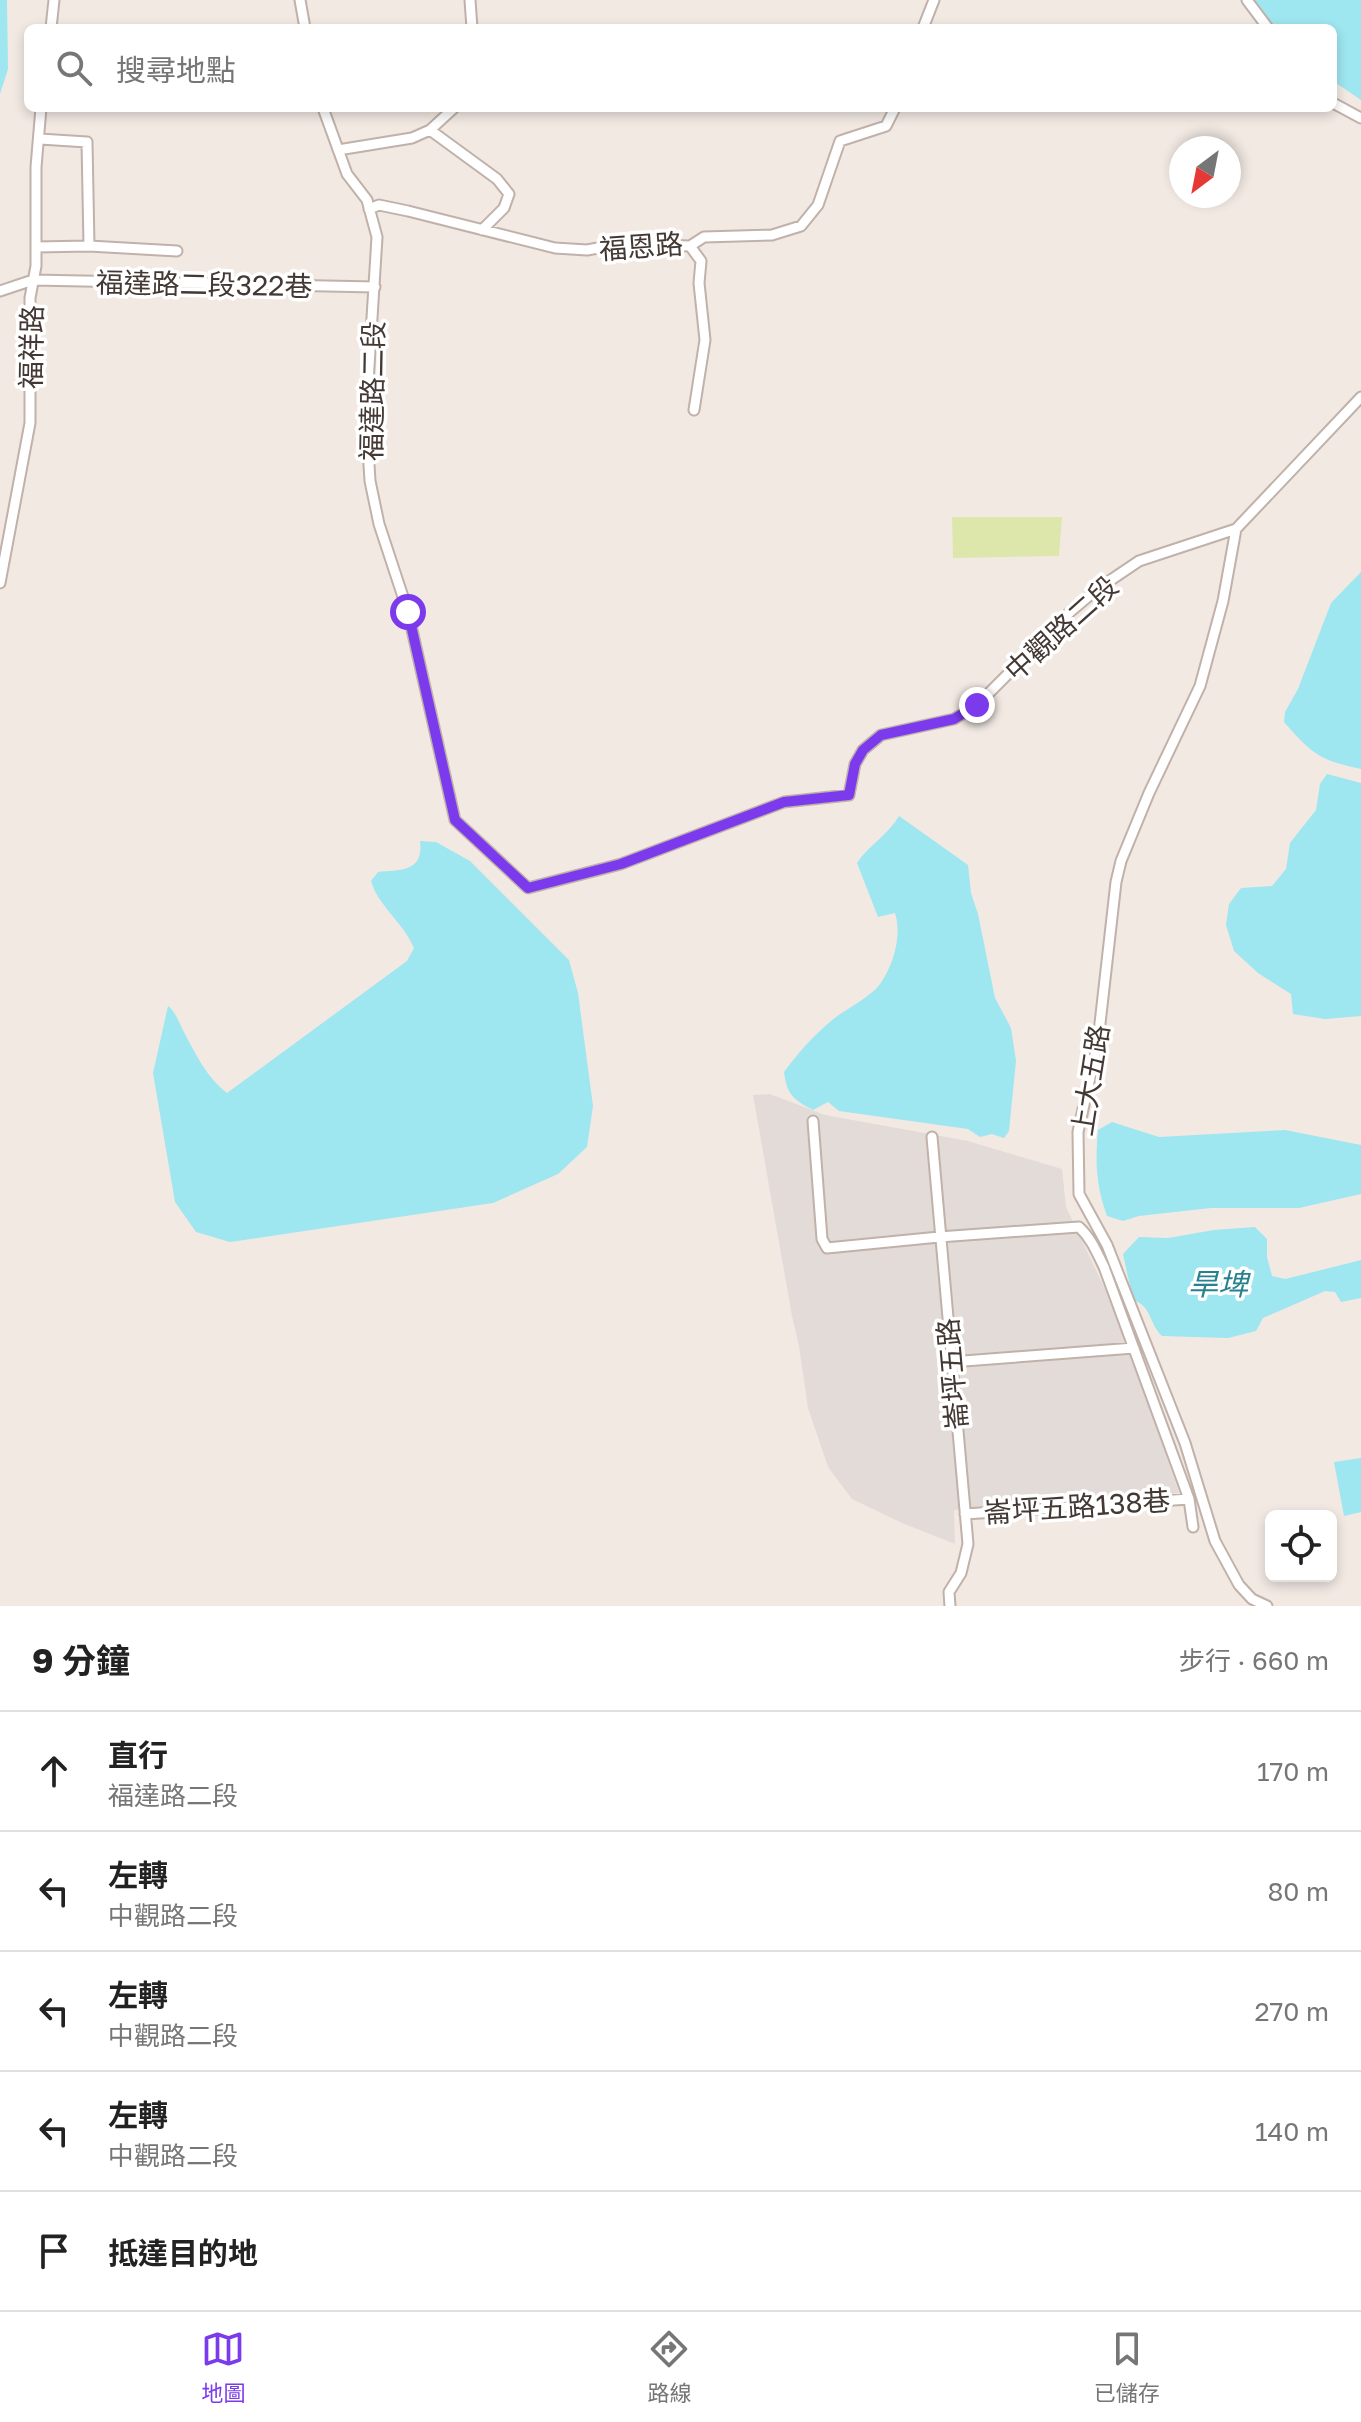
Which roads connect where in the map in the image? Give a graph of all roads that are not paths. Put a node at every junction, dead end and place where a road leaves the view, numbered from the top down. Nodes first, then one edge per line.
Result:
1 (54, 0) edge
2 (300, 0) edge
3 (470, 0) edge
4 (934, 0) edge
5 (1247, 0) edge
6 (51, 24) edge
7 (304, 24) edge
8 (472, 24) edge
9 (925, 24) edge
10 (1265, 24) edge
11 (1337, 105) edge
12 (41, 112) edge
13 (324, 112) edge
14 (450, 112) edge
15 (893, 112) edge
16 (1361, 118) edge
17 (430, 130) junction
18 (40, 139) junction
19 (338, 150) junction
20 (369, 209) junction
21 (482, 230) junction
22 (89, 246) junction
23 (690, 246) junction
24 (36, 247) junction
25 (177, 251) dead end
26 (33, 280) junction
27 (375, 287) junction
28 (0, 291) edge
29 (1361, 397) edge
30 (694, 410) dead end
31 (1236, 529) junction
32 (0, 583) edge
33 (455, 820) joint
34 (813, 1121) dead end
35 (932, 1137) dead end
36 (1095, 1224) junction
37 (939, 1237) junction
38 (1090, 1239) junction
39 (1134, 1348) junction
40 (951, 1362) junction
41 (1189, 1499) junction
42 (965, 1514) junction
43 (1193, 1527) dead end
44 (950, 1606) edge
45 (1267, 1606) edge

1 - 6 street
2 - 7 street
3 - 8 street
4 - 9 street
5 - 10 street
11 - 16 street
12 - 18 street, 福祥路
13 - 19 street, 福達路二段
14 - 17 street
15 - 23 street, 福恩路
17 - 19 street
17 - 21 street
18 - 22 street
18 - 24 street, 福祥路
19 - 20 street, 福達路二段
20 - 21 street, 福恩路
20 - 27 street, 福達路二段
21 - 23 street, 福恩路
22 - 24 street
22 - 25 street
23 - 30 street
24 - 26 street, 福祥路
26 - 27 street, 福達路二段322巷
26 - 28 street, 福達路二段322巷
26 - 32 street, 福祥路
27 - 33 street, 福達路二段
29 - 31 street, 中觀路二段
31 - 33 street, 中觀路二段
31 - 36 street, 上大五路
34 - 37 street
35 - 37 street, 崙坪五路
36 - 38 street
36 - 45 street, 上大五路
37 - 38 street
37 - 40 street, 崙坪五路
38 - 39 street
39 - 40 street
39 - 41 street
40 - 42 street, 崙坪五路
41 - 42 street, 崙坪五路138巷
41 - 43 street
42 - 44 street, 崙坪五路

